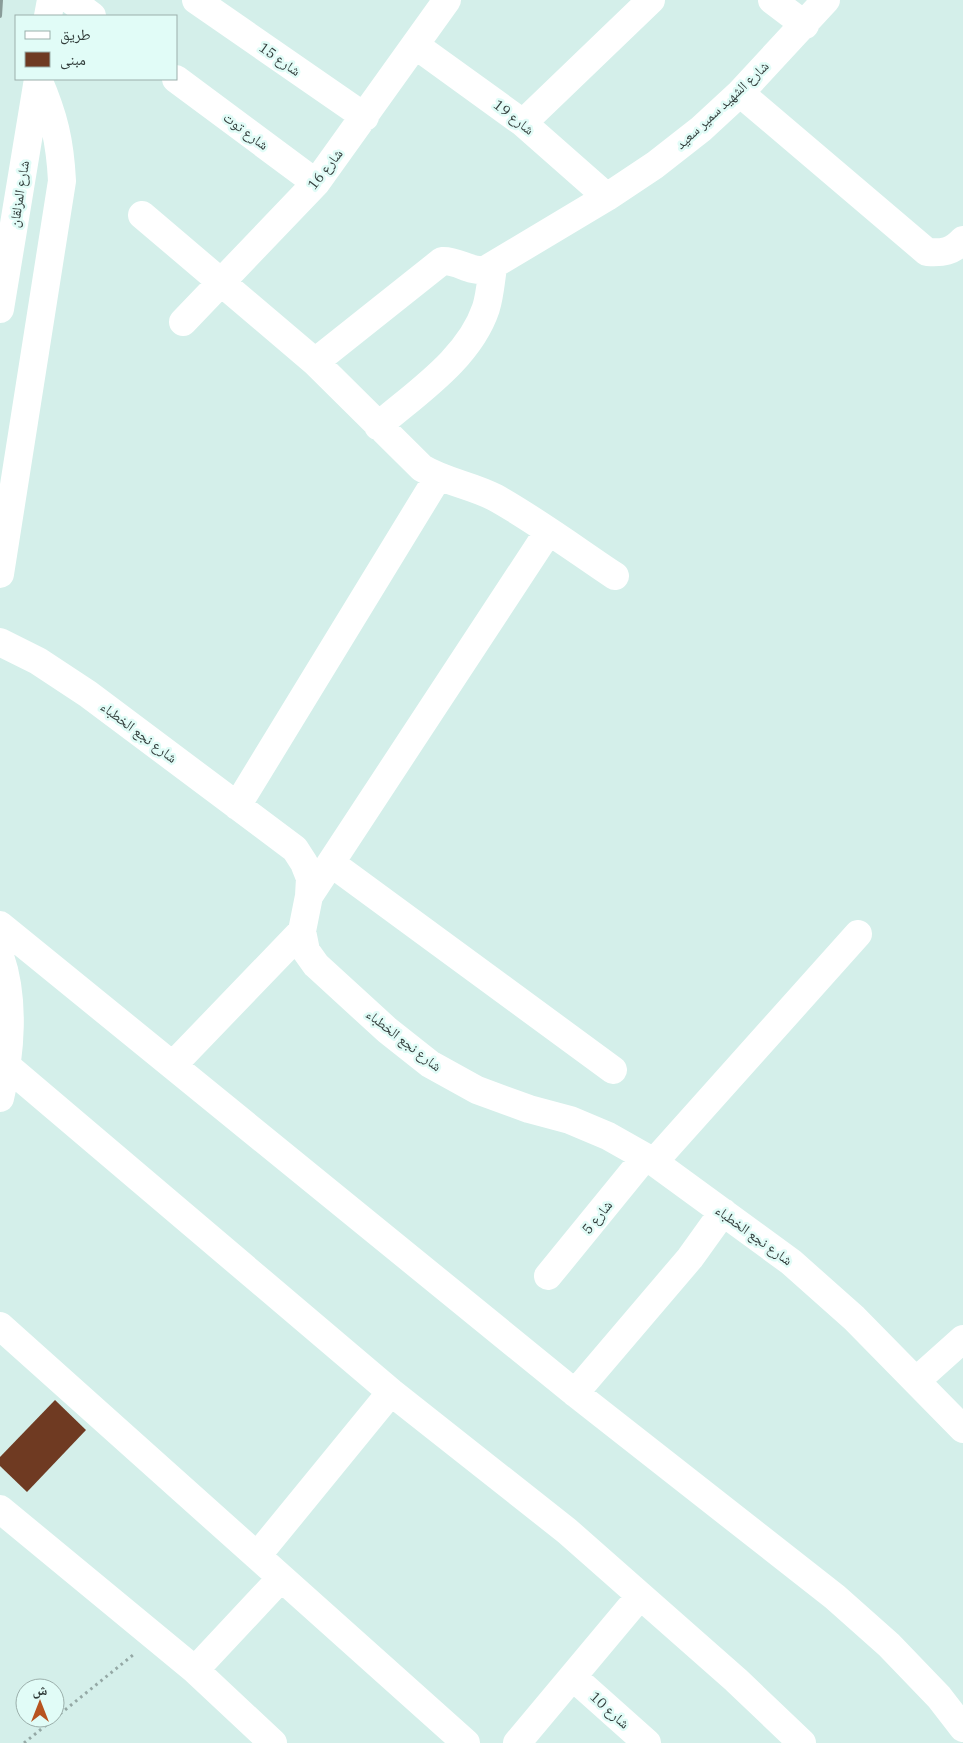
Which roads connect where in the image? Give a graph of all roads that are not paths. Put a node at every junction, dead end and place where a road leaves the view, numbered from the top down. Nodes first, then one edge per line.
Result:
1 (51, 0) edge
2 (71, 0) edge
3 (196, 0) edge
4 (446, 0) edge
5 (651, 0) edge
6 (772, 0) edge
7 (826, 0) edge
8 (228, 9) edge
9 (48, 15) edge
10 (91, 15) edge
11 (805, 25) junction
12 (415, 45) junction
13 (38, 80) edge
14 (38, 80) edge
15 (177, 80) edge
16 (740, 93) junction
17 (365, 117) junction
18 (523, 123) junction
19 (316, 183) junction
20 (607, 197) junction
21 (142, 215) dead end
22 (963, 240) edge
23 (493, 267) junction
24 (222, 281) junction
25 (0, 309) edge
26 (183, 322) dead end
27 (315, 362) junction
28 (378, 426) junction
29 (438, 477) junction
30 (548, 532) junction
31 (0, 574) edge
32 (615, 576) dead end
33 (0, 642) edge
34 (237, 806) junction
35 (331, 863) junction
36 (309, 896) junction
37 (0, 925) edge
38 (302, 931) junction
39 (858, 934) dead end
40 (0, 956) edge
41 (173, 1065) junction
42 (8, 1067) junction
43 (613, 1070) dead end
44 (0, 1098) edge
45 (650, 1159) junction
46 (722, 1212) junction
47 (548, 1276) dead end
48 (0, 1326) edge
49 (963, 1339) edge
50 (916, 1381) junction
51 (391, 1392) junction
52 (575, 1393) junction
53 (963, 1428) edge
54 (0, 1509) edge
55 (257, 1556) junction
56 (282, 1578) junction
57 (640, 1596) junction
58 (195, 1670) junction
59 (573, 1677) junction
60 (963, 1728) edge
61 (272, 1743) edge
62 (466, 1743) edge
63 (517, 1743) edge
64 (647, 1743) edge
65 (802, 1743) edge

1 - 9 street
2 - 10 street
3 - 8 street, شارع 15
4 - 12 street, شارع 16
5 - 18 street
6 - 11 street
7 - 11 street, شارع الشهيد سمير سعيد
8 - 17 street, شارع 15
11 - 16 street, شارع الشهيد سمير سعيد
12 - 17 street, شارع 16
12 - 18 street, شارع 19
13 - 25 street, شارع المزلقان
14 - 31 street
15 - 19 street, شارع توت
16 - 20 street, شارع الشهيد سمير سعيد
16 - 22 street
17 - 19 street, شارع 16
18 - 20 street, شارع 19
19 - 24 street, شارع 16
20 - 23 street, شارع الشهيد سمير سعيد
21 - 24 street
23 - 27 street
23 - 28 street
24 - 26 street, شارع 16
24 - 27 street
27 - 28 street
28 - 29 street
29 - 30 street
29 - 34 street
30 - 32 street
30 - 35 street
33 - 34 street, شارع نجع الخطباء
34 - 36 street, شارع نجع الخطباء
35 - 36 street
35 - 43 street
36 - 38 street, شارع نجع الخطباء
37 - 41 street
38 - 41 street
38 - 45 street, شارع نجع الخطباء
39 - 45 street, شارع 5
40 - 42 street
41 - 52 street
42 - 44 street
42 - 51 street
45 - 46 street, شارع نجع الخطباء
45 - 47 street, شارع 5
46 - 50 street, شارع نجع الخطباء
46 - 52 street
48 - 55 street
49 - 50 street
50 - 53 street, شارع نجع الخطباء
51 - 55 street
51 - 57 street
52 - 60 street
54 - 58 street
55 - 56 street
56 - 58 street
56 - 62 street
57 - 59 street
57 - 65 street
58 - 61 street
59 - 63 street
59 - 64 street, شارع 10

